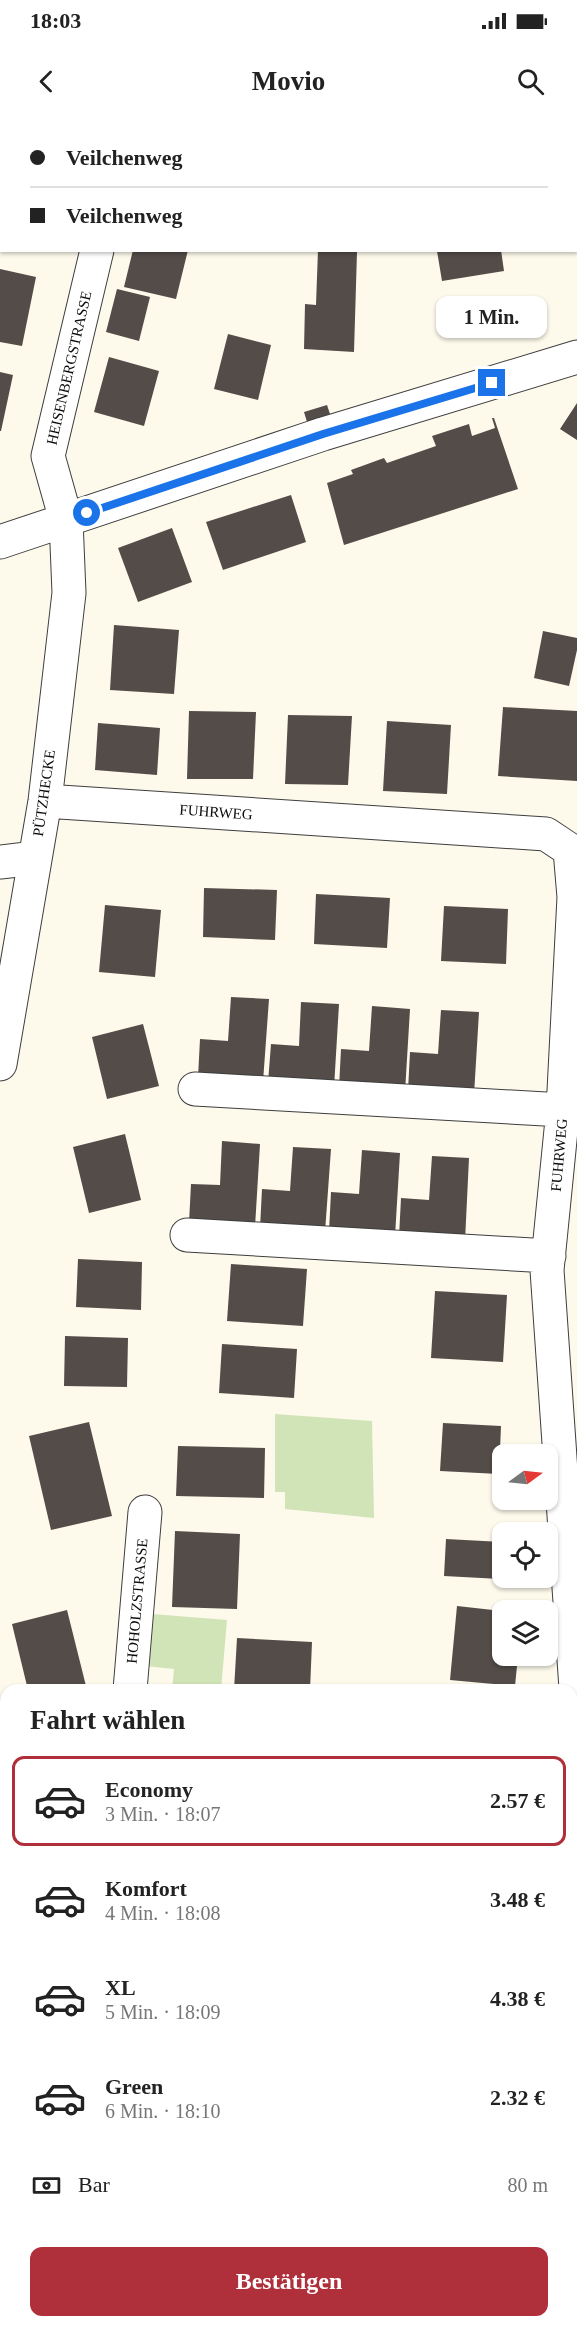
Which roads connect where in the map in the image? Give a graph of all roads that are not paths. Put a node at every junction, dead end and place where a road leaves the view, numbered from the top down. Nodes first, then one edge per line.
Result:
1 (97, 252) edge
2 (577, 357) edge
3 (66, 520) junction
4 (0, 542) edge
5 (45, 801) junction
6 (35, 858) junction
7 (0, 862) edge
8 (0, 1064) edge
9 (195, 1089) dead end
10 (563, 1110) junction
11 (187, 1235) dead end
12 (549, 1256) junction
13 (145, 1512) dead end
14 (131, 1684) edge
15 (576, 1684) edge

1 - 3 street, HEISENBERGSTRASSE
2 - 3 street
3 - 4 street
3 - 5 street, PÜTZHECKE
5 - 6 street, PÜTZHECKE
5 - 10 street, FUHRWEG
6 - 7 street
6 - 8 street, PÜTZHECKE
9 - 10 street
10 - 12 street, FUHRWEG
11 - 12 street
12 - 15 street, FUHRWEG
13 - 14 street, HOHOLZSTRASSE

